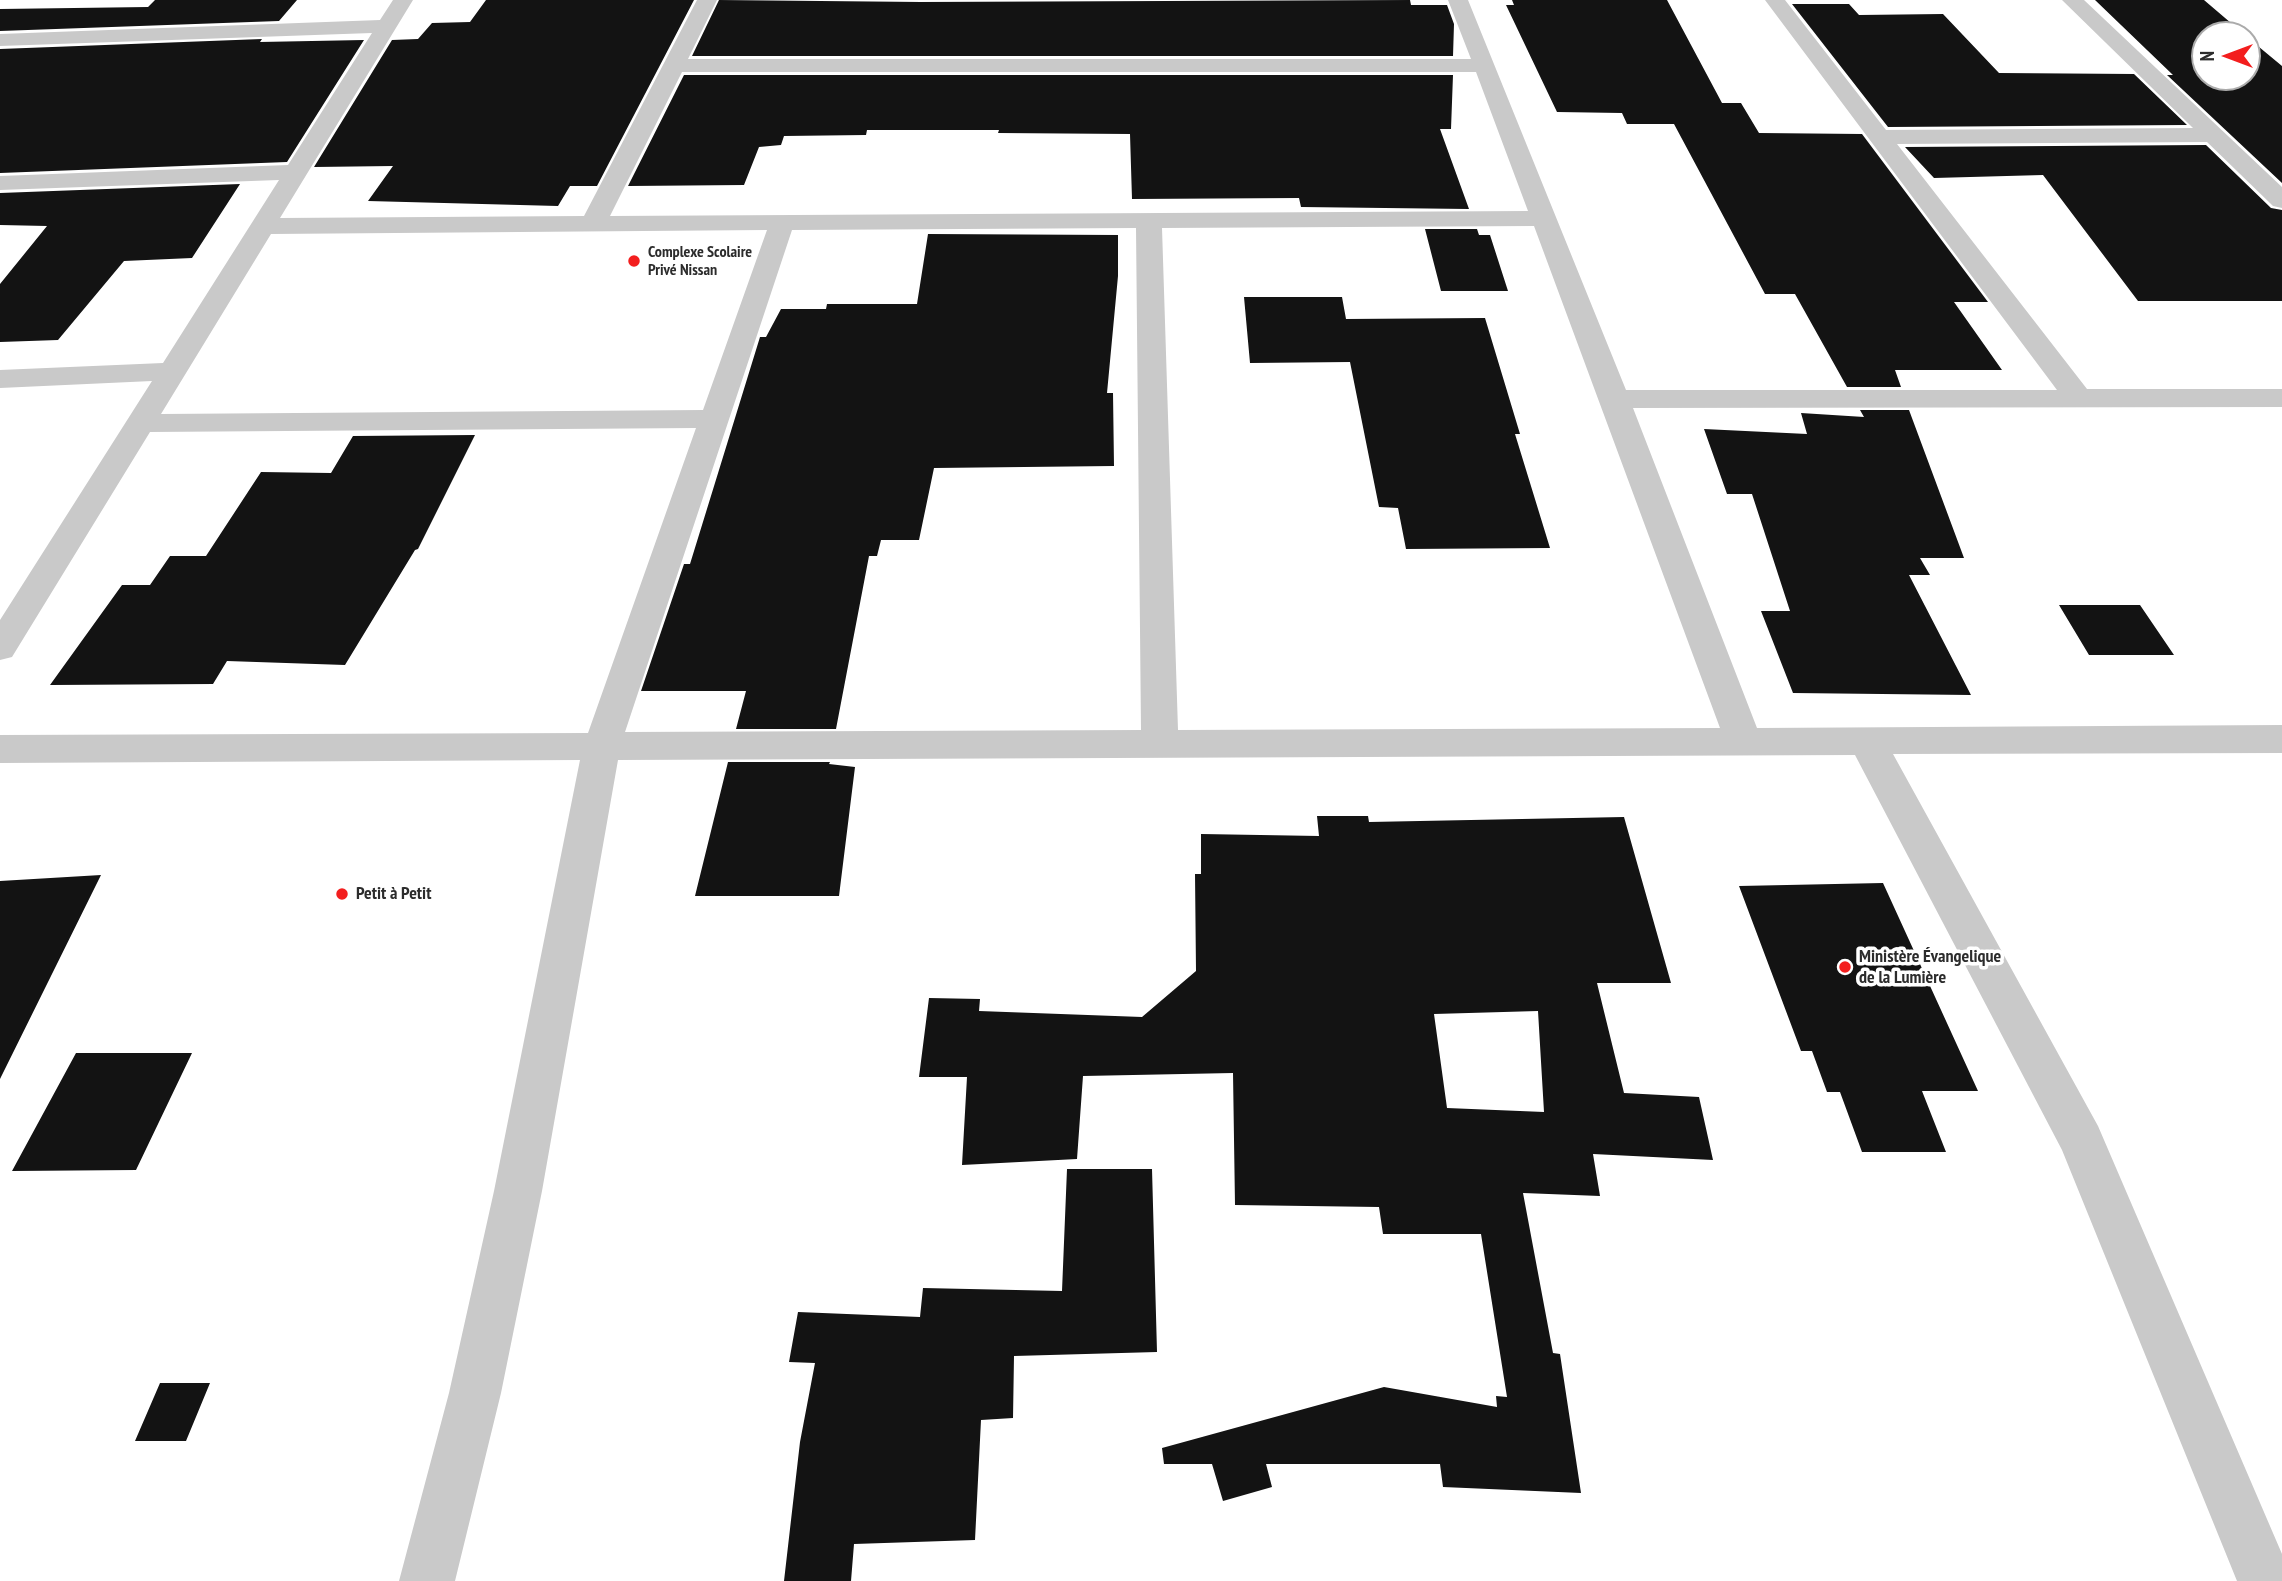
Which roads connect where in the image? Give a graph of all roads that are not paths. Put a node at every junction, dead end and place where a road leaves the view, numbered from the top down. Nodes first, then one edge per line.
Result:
1 (403, 0) edge
2 (707, 0) edge
3 (1458, 0) edge
4 (1774, 0) edge
5 (2072, 0) edge
6 (387, 26) junction
7 (0, 40) edge
8 (674, 65) junction
9 (1483, 66) junction
10 (2213, 135) junction
11 (1881, 137) junction
12 (295, 172) junction
13 (0, 183) edge
14 (2282, 201) edge
15 (1542, 218) junction
16 (1149, 220) junction
17 (782, 223) junction
18 (593, 224) junction
19 (261, 226) junction
20 (171, 371) junction
21 (0, 379) edge
22 (2078, 398) junction
23 (2282, 398) edge
24 (1615, 399) junction
25 (715, 419) junction
26 (138, 423) junction
27 (0, 648) edge
28 (2282, 739) edge
29 (1743, 741) junction
30 (1867, 741) junction
31 (1160, 744) junction
32 (602, 746) junction
33 (0, 749) edge
34 (427, 1581) edge
35 (2265, 1581) edge

1 - 6 street
2 - 8 street
3 - 9 street
4 - 11 street
5 - 10 street
6 - 7 street
6 - 12 street
8 - 9 street
8 - 18 street
9 - 15 street
10 - 11 street
10 - 14 street
11 - 22 street
12 - 13 street
12 - 19 street
15 - 16 street
15 - 24 street
16 - 17 street
16 - 31 street
17 - 18 street
17 - 25 street
18 - 19 street
19 - 20 street
20 - 21 street
20 - 26 street
22 - 23 street
22 - 24 street
24 - 29 street
25 - 26 street
25 - 32 street
26 - 27 street
28 - 30 street
29 - 30 street
29 - 31 street
30 - 35 street
31 - 32 street
32 - 33 street
32 - 34 street

